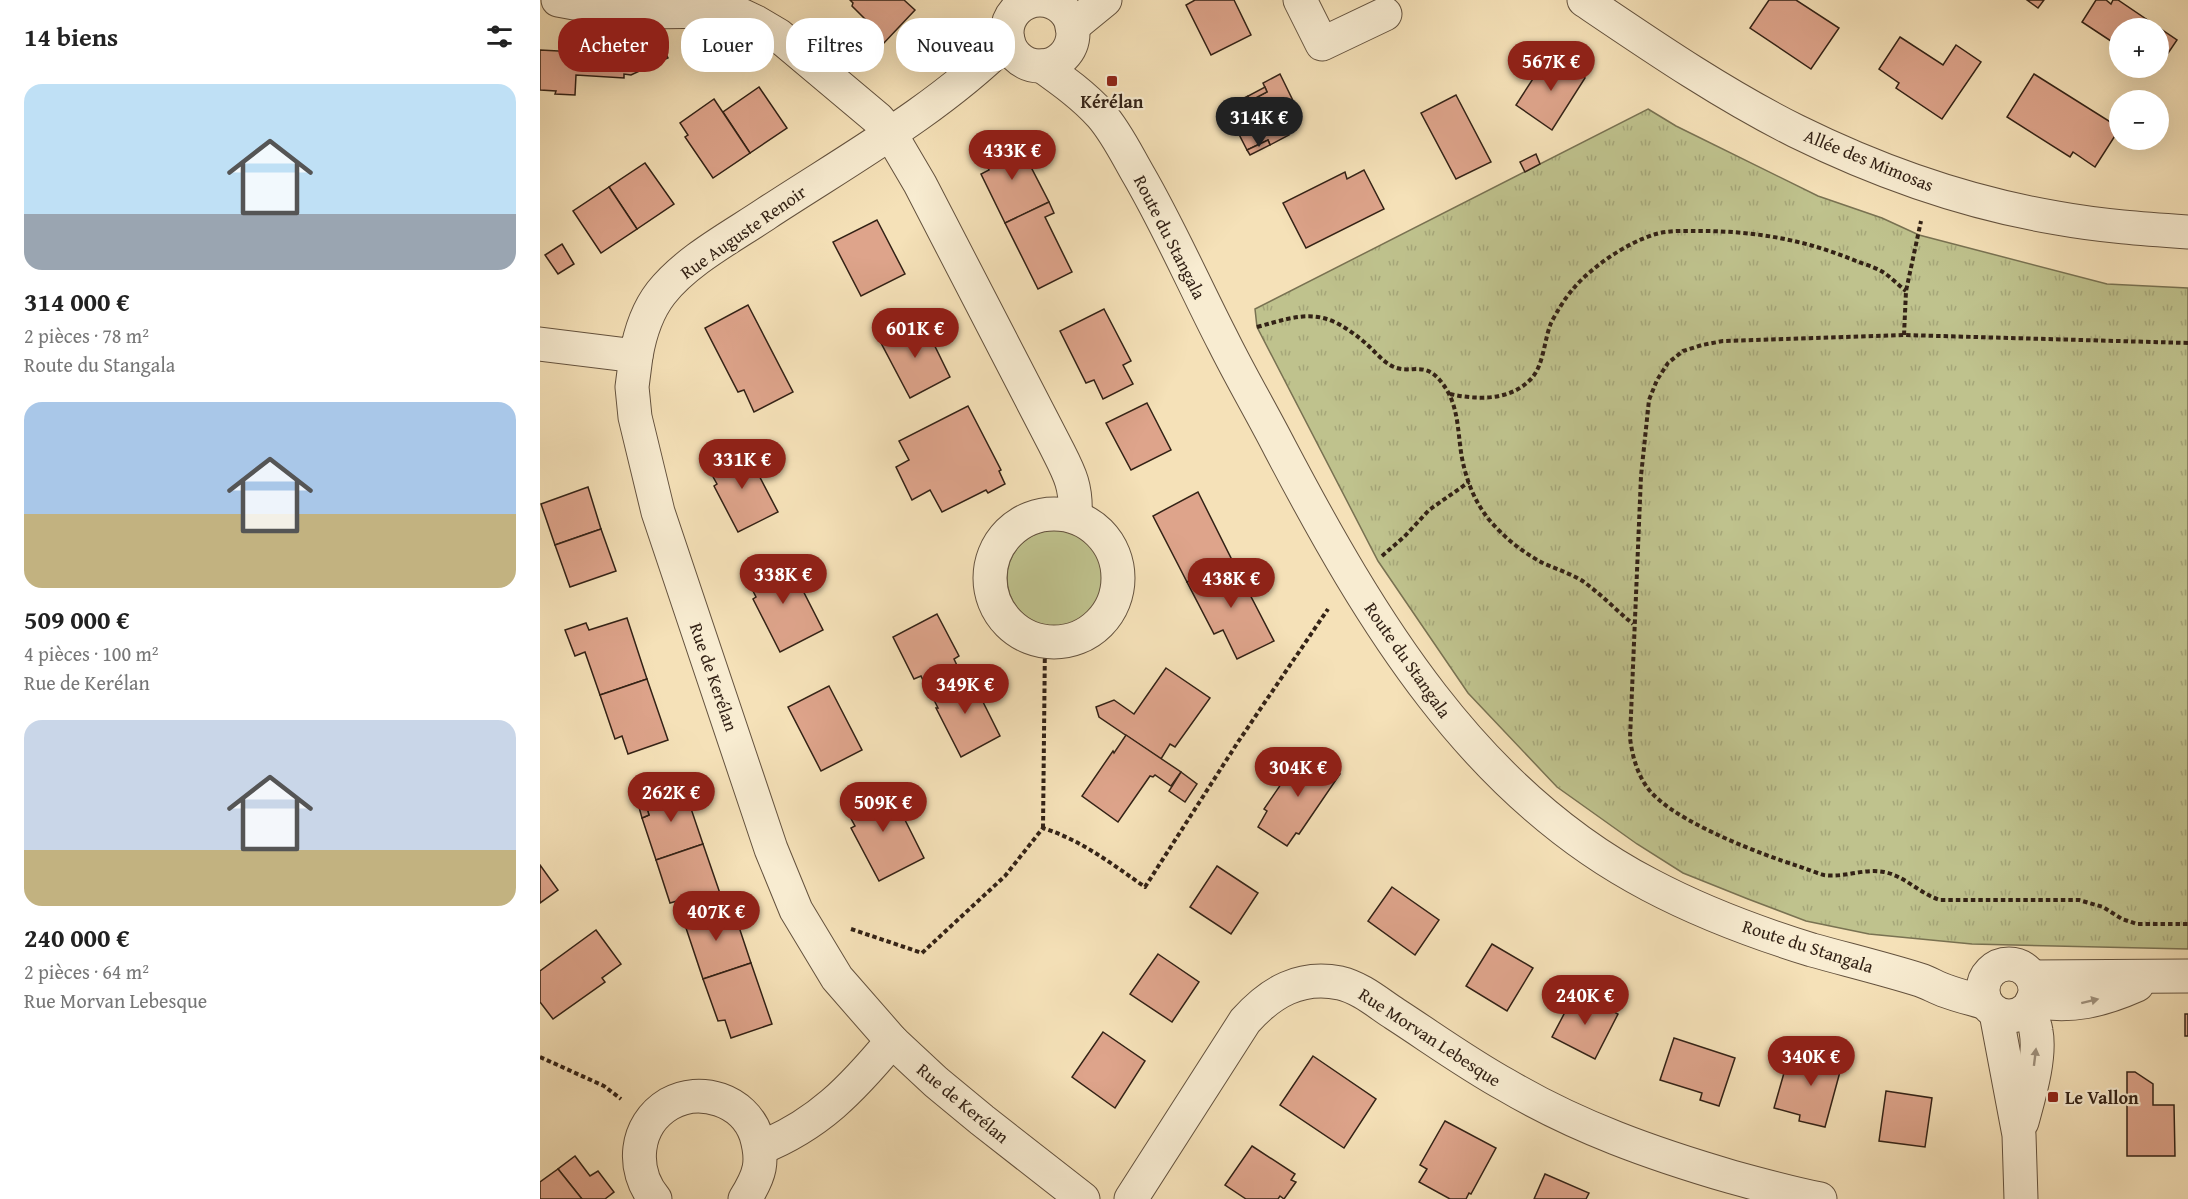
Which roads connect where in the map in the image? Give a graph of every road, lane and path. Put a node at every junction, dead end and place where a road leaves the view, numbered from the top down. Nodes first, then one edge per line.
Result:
1 (558, 0) edge
2 (998, 0) edge
3 (1105, 0) edge
4 (1300, 0) edge
5 (1584, 0) edge
6 (1055, 11) edge
7 (1386, 14) dead end
8 (1003, 18) edge
9 (1012, 18) edge
10 (1015, 54) edge
11 (1036, 65) junction
12 (974, 72) edge
13 (963, 81) junction
14 (1102, 116) junction
15 (890, 132) junction
16 (1928, 185) junction
17 (2188, 232) edge
18 (1906, 291) junction
19 (1904, 336) junction
20 (2188, 343) edge
21 (540, 344) edge
22 (1224, 344) junction
23 (636, 356) junction
24 (1449, 394) junction
25 (1469, 482) junction
26 (1075, 516) junction
27 (1349, 574) junction
28 (1634, 624) junction
29 (1045, 641) junction
30 (1043, 828) junction
31 (2188, 924) edge
32 (849, 928) dead end
33 (2188, 976) edge
34 (2031, 996) junction
35 (1990, 997) junction
36 (892, 1041) junction
37 (540, 1057) edge
38 (650, 1121) junction
39 (2019, 1135) junction
40 (760, 1148) junction
41 (655, 1199) edge
42 (745, 1199) edge
43 (1083, 1199) edge
44 (1131, 1199) edge
45 (1820, 1199) edge
46 (2020, 1199) edge

1 - 15 street
2 - 8 street
3 - 6 street
4 - 7 street
5 - 16 street, Allée des Mimosas
6 - 9 street
6 - 11 street
6 - 14 street, Route du Stangala
10 - 11 street
11 - 13 street, Rue Auguste Renoir
11 - 14 street, Route du Stangala
12 - 13 street, Rue Auguste Renoir
13 - 15 street, Rue Auguste Renoir
14 - 22 street, Route du Stangala
15 - 23 street, Rue Auguste Renoir
15 - 26 street
16 - 17 street, Allée des Mimosas
16 - 18 path
18 - 19 path
18 - 24 path
19 - 20 path
19 - 28 path
21 - 23 street
22 - 24 path
22 - 27 street, Route du Stangala
23 - 36 street, Rue de Kerélan
24 - 25 path
25 - 27 path
25 - 28 path
26 - 29 street
26 - 29 street
27 - 30 path
27 - 35 street, Route du Stangala
28 - 31 path
29 - 30 path
30 - 32 path
33 - 34 street
34 - 35 street
34 - 35 street
39 -> 34 street
35 - 39 street
36 - 40 street
36 - 43 street, Rue de Kerélan
37 - 38 path
38 - 40 street
38 - 41 street
39 - 46 street
40 - 42 street
44 - 45 street, Rue Morvan Lebesque

